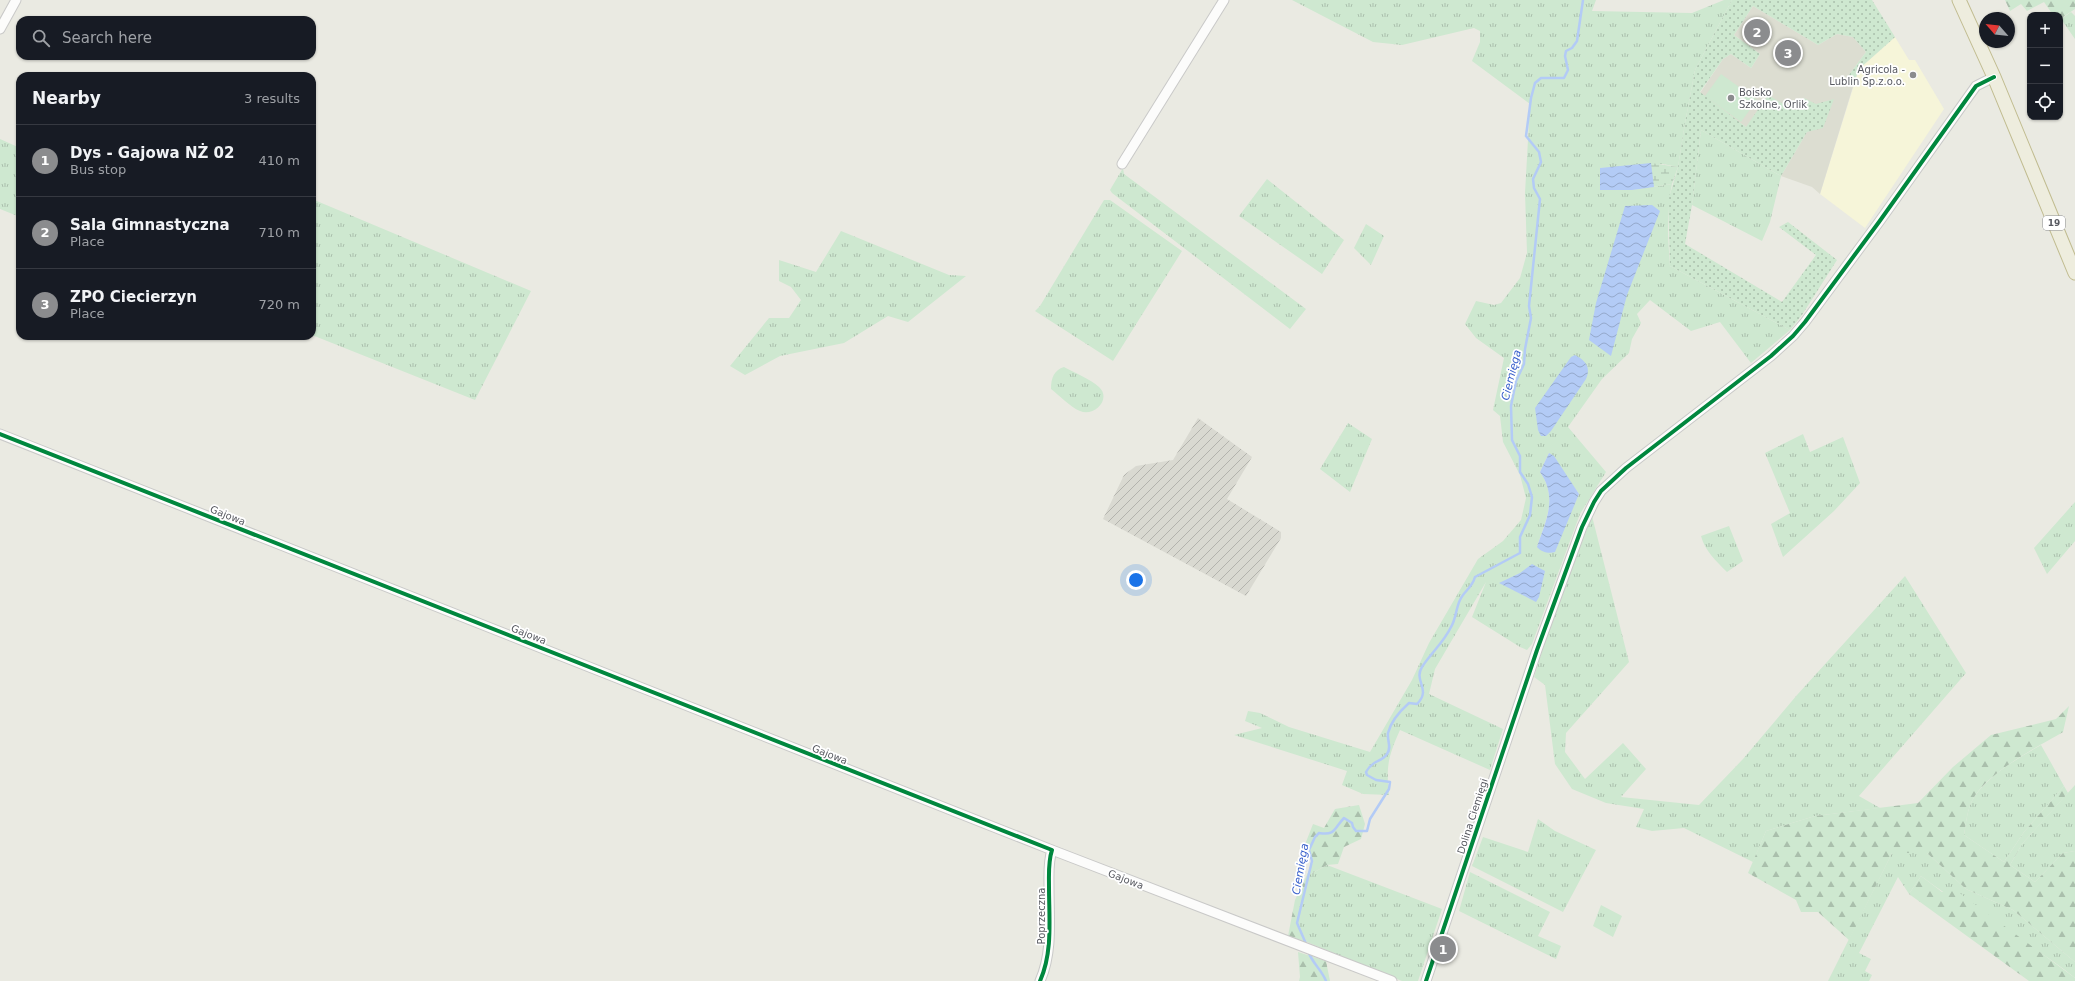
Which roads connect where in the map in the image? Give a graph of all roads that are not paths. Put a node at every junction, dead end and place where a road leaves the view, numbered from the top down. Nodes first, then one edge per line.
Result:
1 (1224, 0) edge
2 (1959, 0) edge
3 (15, 3) edge
4 (0, 29) edge
5 (1994, 76) junction
6 (1122, 164) dead end
7 (2075, 273) edge
8 (0, 434) edge
9 (1052, 850) junction
10 (1040, 981) edge
11 (1392, 981) edge
12 (1426, 981) edge

1 - 6 street
2 - 5 highway, 19
3 - 4 street
5 - 7 highway, 19
5 - 12 street, Dolina Ciemięgi
8 - 9 street, Gajowa
9 - 10 street, Poprzeczna
9 - 11 street, Gajowa

